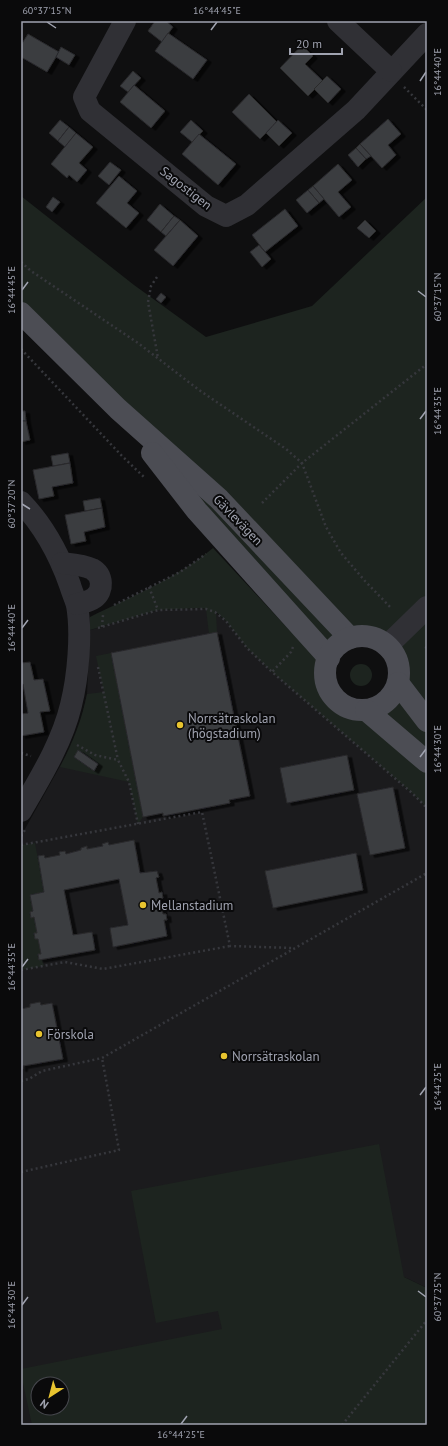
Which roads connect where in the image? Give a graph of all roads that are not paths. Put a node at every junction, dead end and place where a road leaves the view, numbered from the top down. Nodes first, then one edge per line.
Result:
1 (125, 21) edge
2 (338, 21) edge
3 (427, 34) edge
4 (391, 72) junction
5 (21, 313) edge
6 (118, 409) junction
7 (21, 502) edge
8 (62, 562) junction
9 (427, 607) edge
10 (83, 617) junction
11 (350, 638) junction
12 (387, 646) junction
13 (329, 658) junction
14 (398, 683) junction
15 (366, 710) junction
16 (427, 721) edge
17 (427, 762) edge
18 (21, 811) edge

1 - 4 street, Sagostigen
2 - 4 street
3 - 4 street, Sagostigen
5 - 6 main road, Gävlevägen
6 - 11 main road, Gävlevägen
6 - 13 main road, Gävlevägen
7 - 8 street
8 - 10 street
8 - 10 street
9 - 12 street
10 - 18 street
11 - 12 main road
11 - 13 main road
12 - 14 main road
13 - 15 main road
14 - 15 main road
14 - 16 main road
15 - 17 main road

